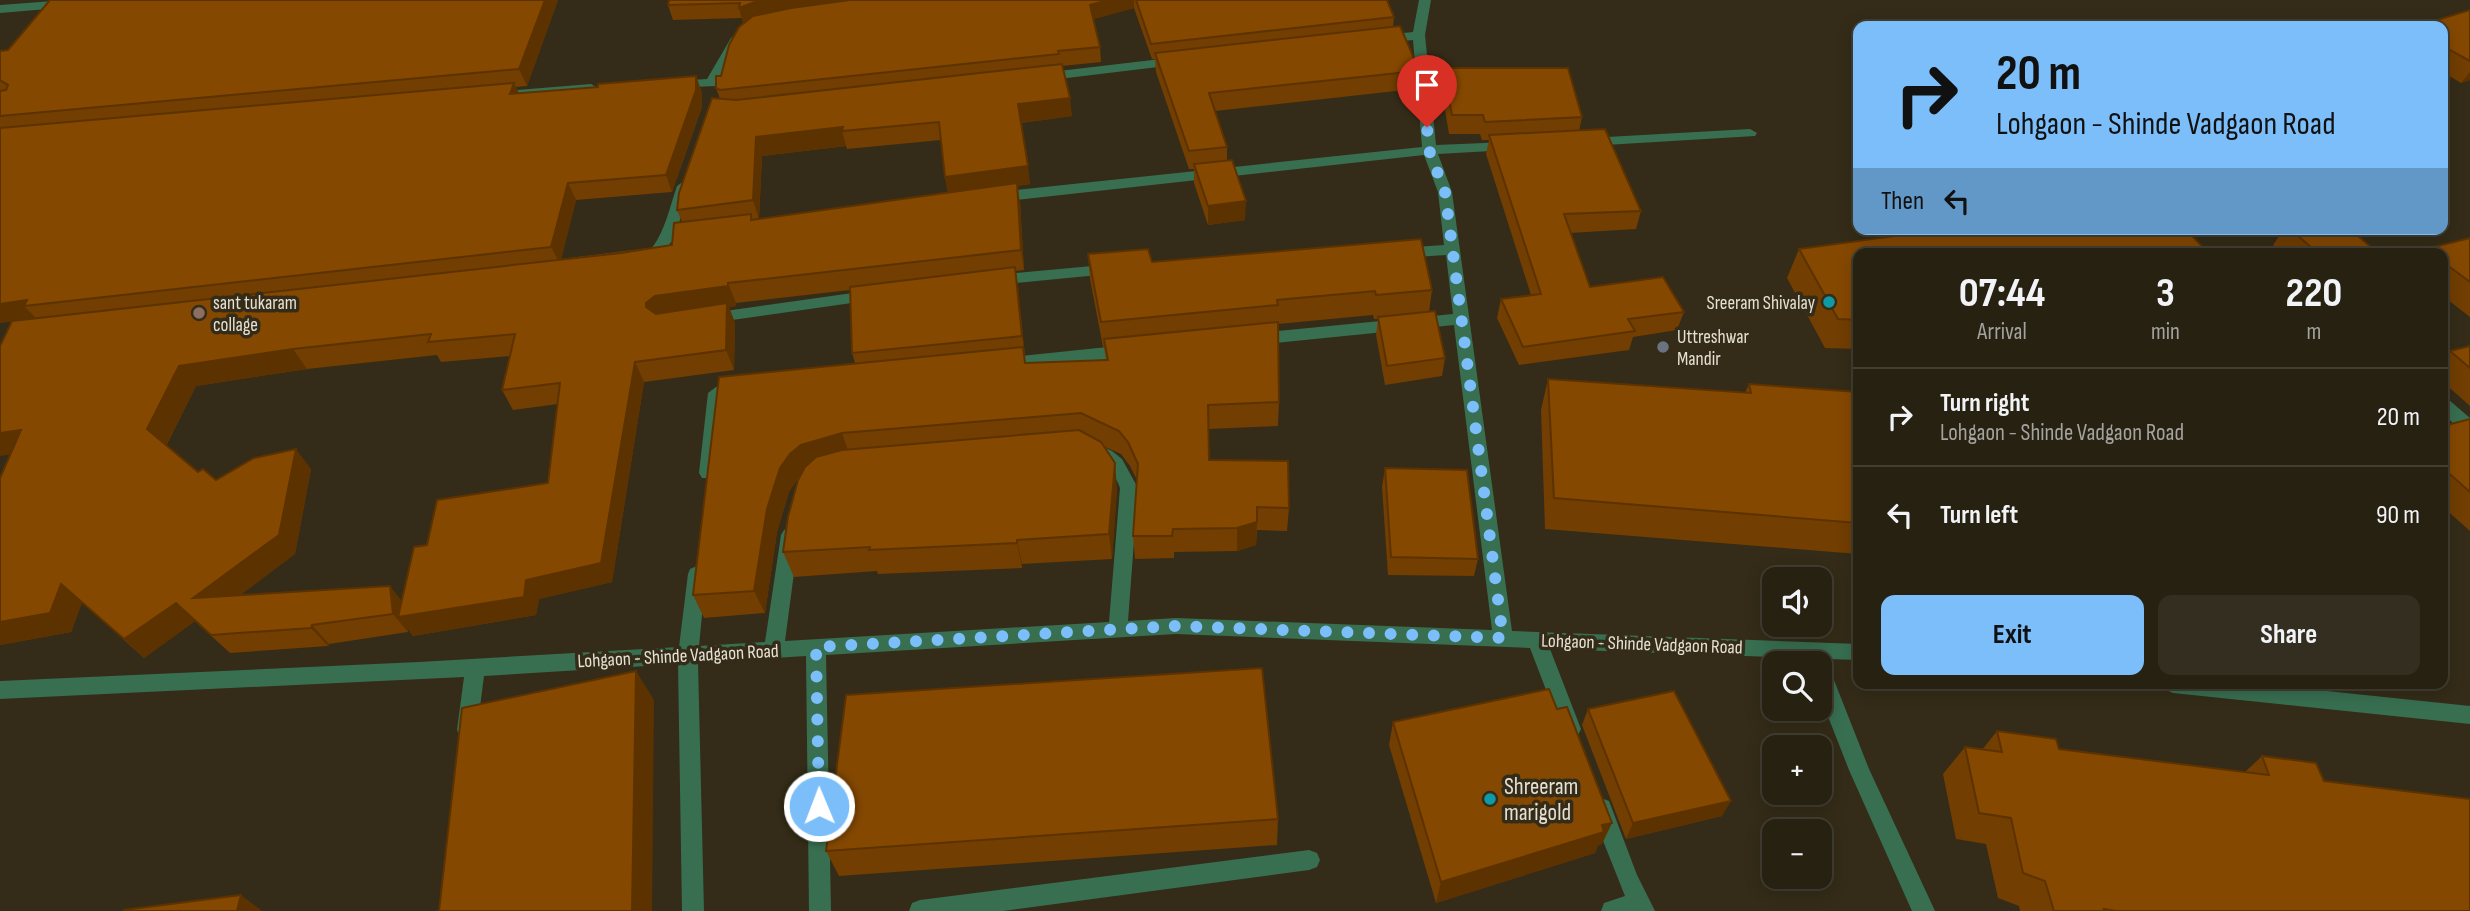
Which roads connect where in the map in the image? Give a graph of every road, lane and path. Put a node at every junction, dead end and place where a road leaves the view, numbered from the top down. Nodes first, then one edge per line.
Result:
1 (1424, 0) edge
2 (82, 3) edge
3 (0, 9) edge
4 (750, 27) edge
5 (1419, 35) junction
6 (1366, 41) edge
7 (1193, 60) edge
8 (1030, 78) edge
9 (659, 85) edge
10 (607, 88) edge
11 (490, 97) edge
12 (1750, 133) dead end
13 (1569, 143) edge
14 (1527, 145) edge
15 (1429, 150) junction
16 (689, 173) edge
17 (977, 200) edge
18 (706, 234) edge
19 (666, 238) junction
20 (1453, 250) junction
21 (1385, 254) edge
22 (630, 265) edge
23 (1128, 267) edge
24 (979, 282) edge
25 (884, 293) edge
26 (1462, 319) junction
27 (689, 322) edge
28 (1245, 340) edge
29 (1137, 351) edge
30 (988, 366) edge
31 (757, 389) edge
32 (2448, 408) edge
33 (2470, 428) edge
34 (1070, 447) edge
35 (706, 490) edge
36 (792, 521) edge
37 (698, 559) edge
38 (1118, 630) junction
39 (1503, 638) junction
40 (1537, 639) junction
41 (816, 647) junction
42 (774, 650) junction
43 (1853, 653) edge
44 (688, 655) junction
45 (1762, 657) edge
46 (1832, 658) edge
47 (475, 667) junction
48 (2221, 689) edge
49 (0, 690) edge
50 (1832, 700) edge
51 (2470, 715) edge
52 (465, 748) edge
53 (1580, 754) edge
54 (1595, 792) edge
55 (1309, 860) dead end
56 (1642, 907) edge
57 (693, 911) edge
58 (820, 911) edge
59 (920, 911) edge
60 (1612, 911) edge
61 (1924, 911) edge

1 - 5 street
2 - 3 street
4 - 9 street
5 - 6 street
5 - 15 street
7 - 8 street
10 - 11 street
12 - 13 street
14 - 15 street
15 - 17 street
15 - 20 street
16 - 19 street
18 - 19 street
19 - 22 street
20 - 21 street
20 - 26 street
23 - 24 street
25 - 27 street
26 - 28 street
26 - 39 street
29 - 30 street
31 - 35 street
32 - 33 street
34 - 38 street
36 - 42 street
37 - 44 street
38 - 39 street, Lohgaon - Shinde Vadgaon Road
38 - 41 street, Lohgaon - Shinde Vadgaon Road
39 - 40 street, Lohgaon - Shinde Vadgaon Road
40 - 45 street, Lohgaon - Shinde Vadgaon Road
40 - 53 street
41 - 42 street, Lohgaon - Shinde Vadgaon Road
41 - 58 street
42 - 44 street, Lohgaon - Shinde Vadgaon Road
43 - 46 street, Lohgaon - Shinde Vadgaon Road
44 - 47 street, Lohgaon - Shinde Vadgaon Road
44 - 57 street
47 - 49 street, Lohgaon - Shinde Vadgaon Road
47 - 52 street
48 - 51 street
50 - 61 street
54 - 56 street
55 - 59 street
56 - 60 street

